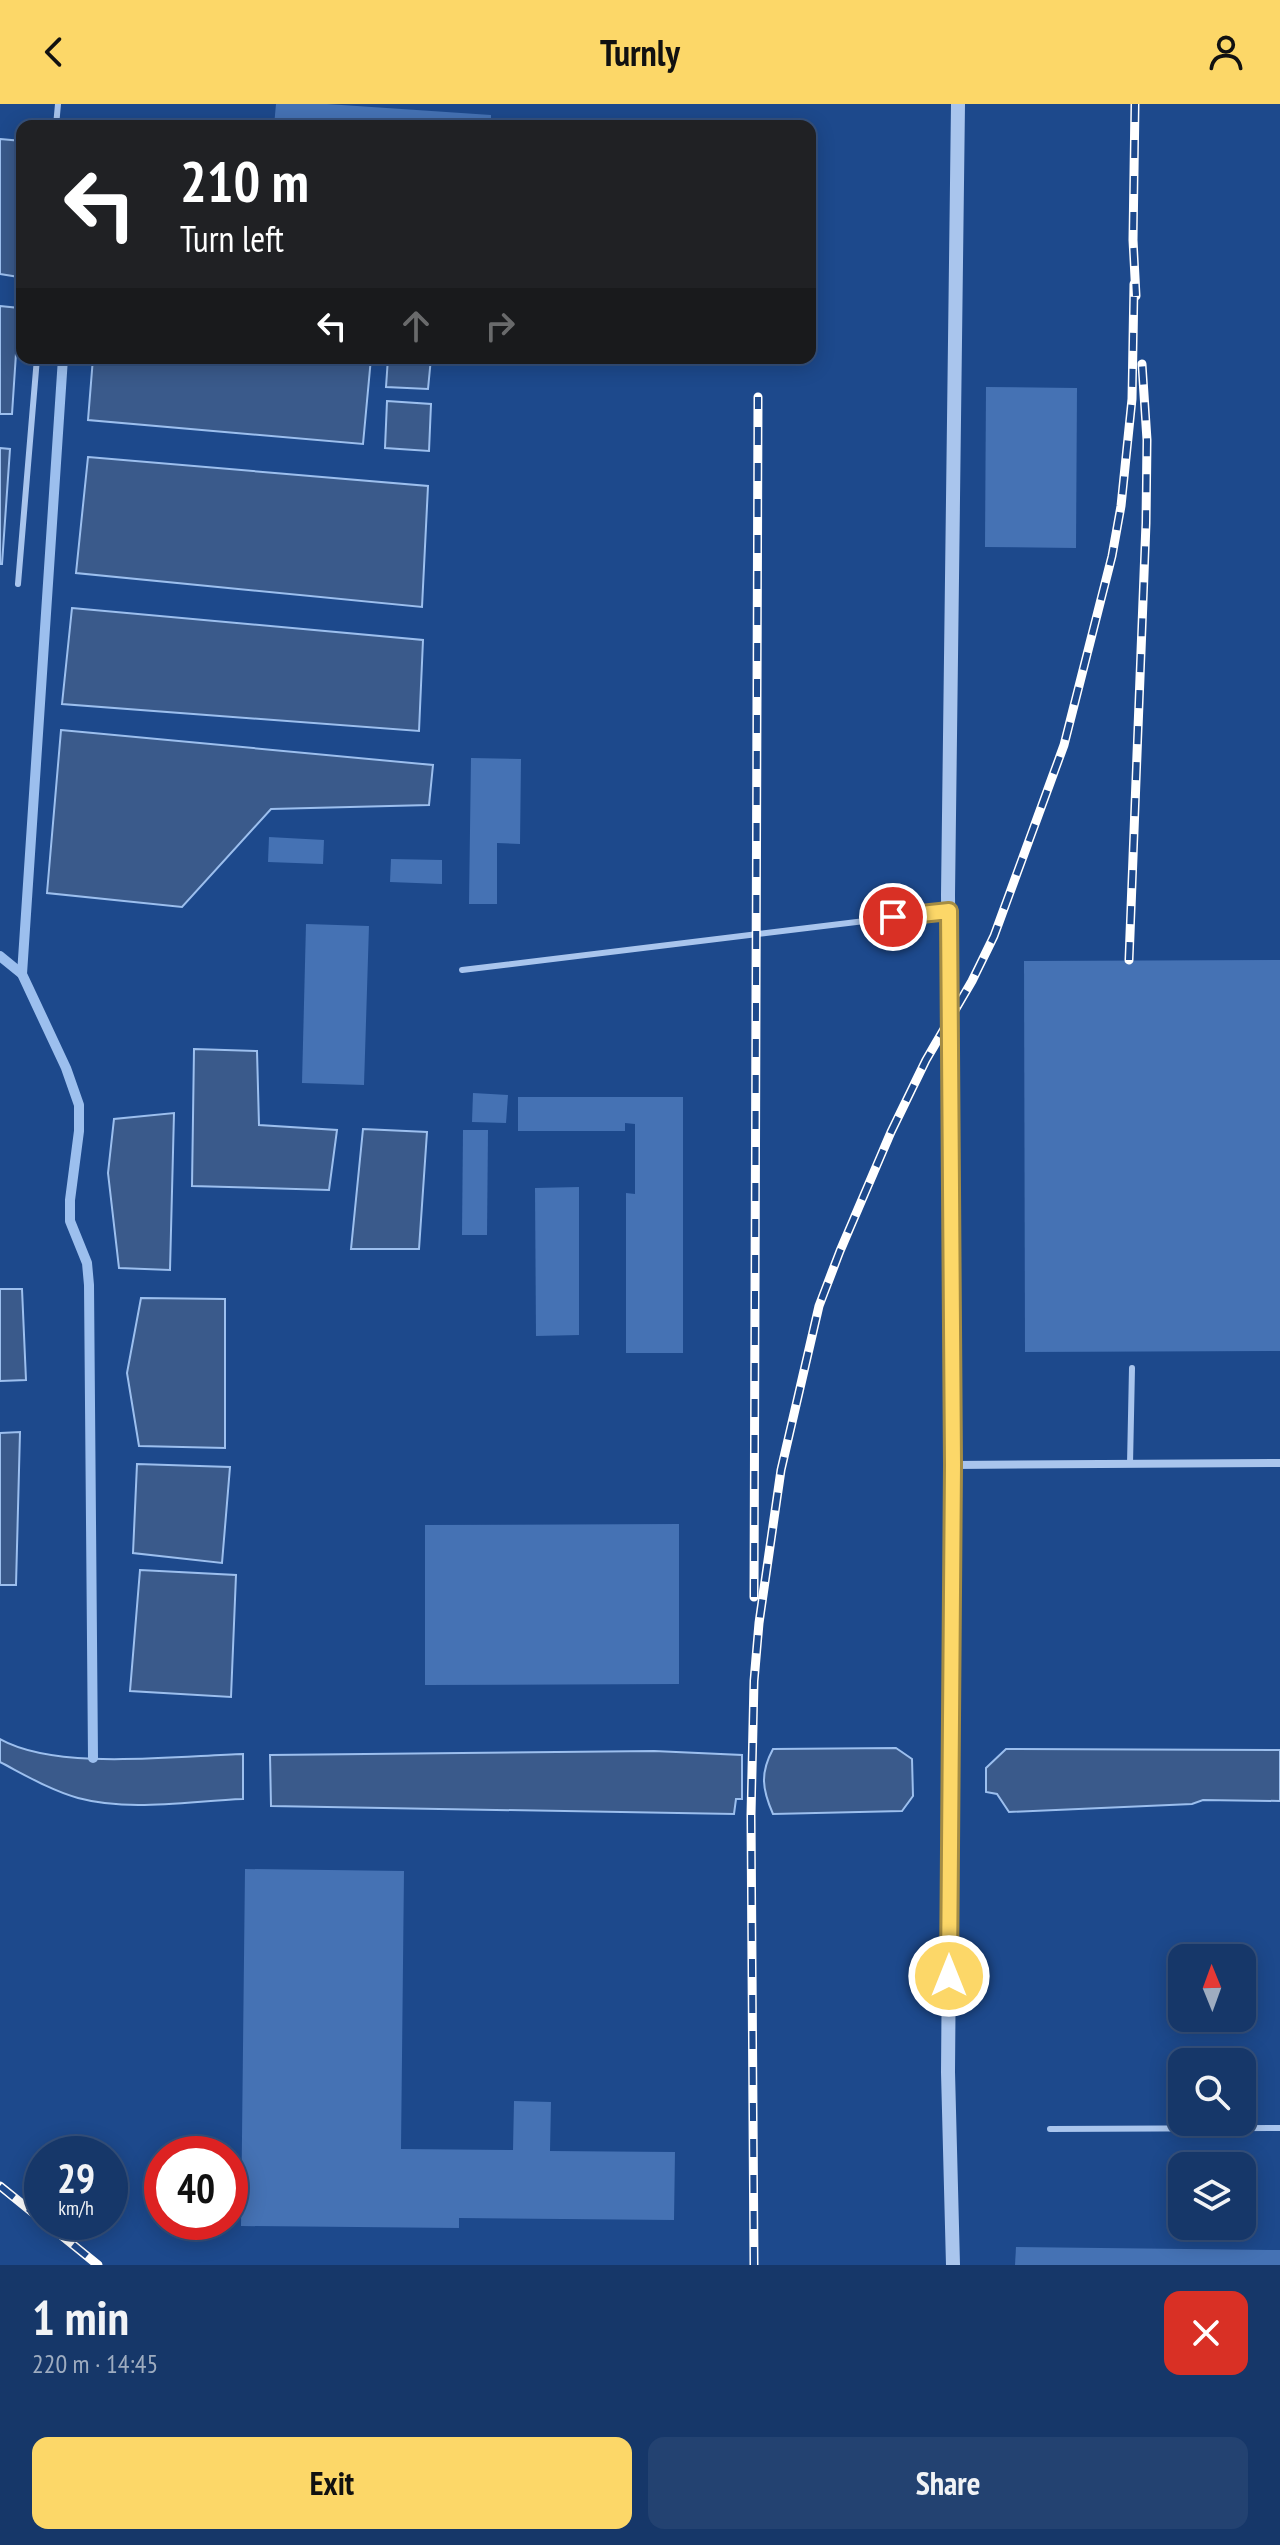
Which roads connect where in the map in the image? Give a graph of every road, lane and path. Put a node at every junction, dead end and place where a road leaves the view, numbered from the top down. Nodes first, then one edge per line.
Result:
1 (958, 104) edge
2 (36, 364) edge
3 (18, 584) dead end
4 (949, 911) junction
5 (462, 970) dead end
6 (1132, 1368) dead end
7 (1280, 1463) edge
8 (1130, 1464) junction
9 (953, 1465) junction
10 (1280, 2128) edge
11 (1050, 2129) dead end
12 (953, 2265) edge

1 - 4 street
2 - 3 lane
4 - 5 lane
4 - 9 street
6 - 8 lane
7 - 8 street
8 - 9 street
9 - 12 street
10 - 11 lane

